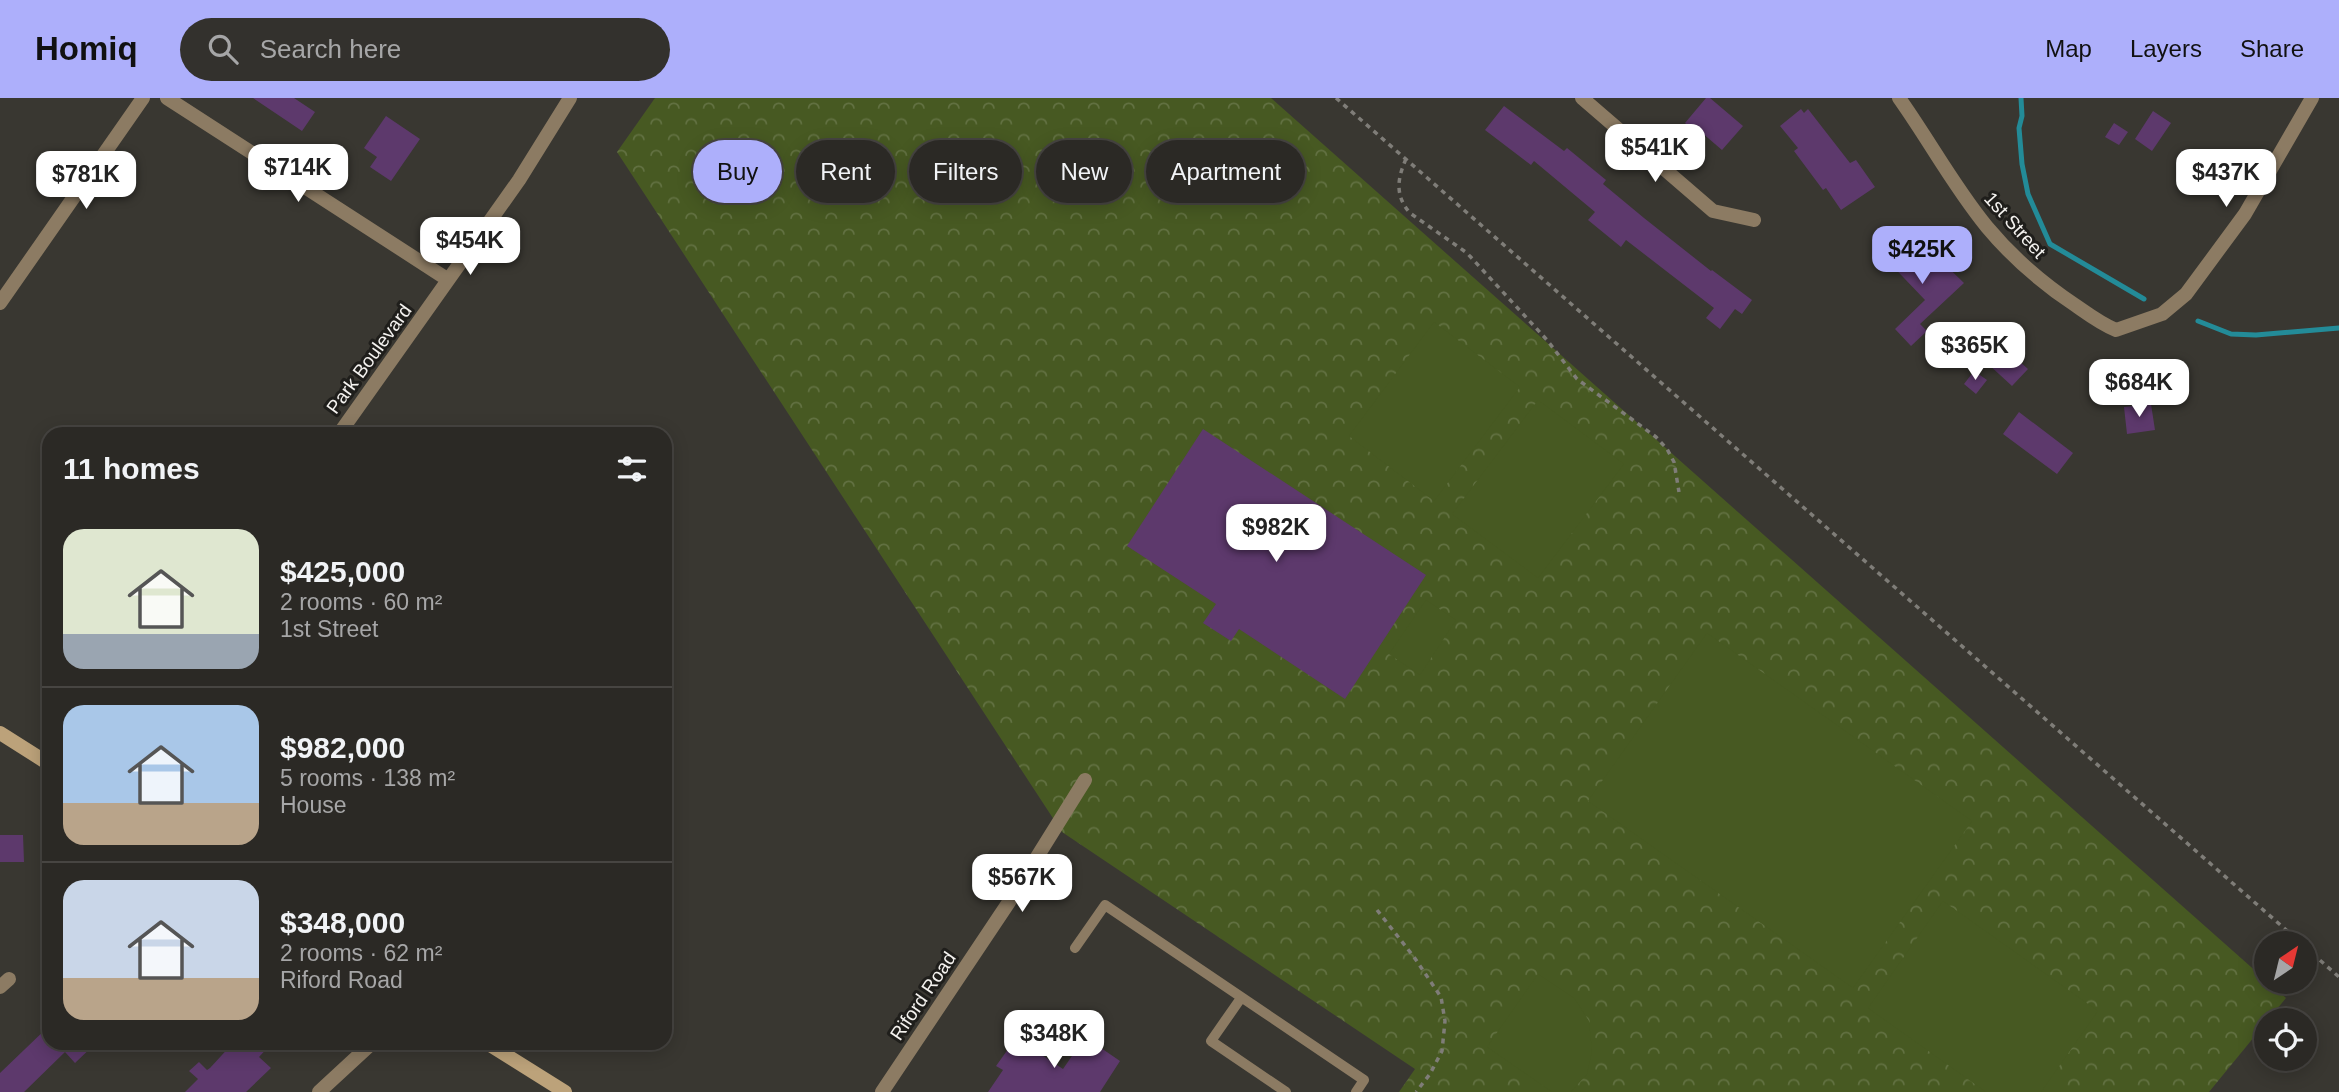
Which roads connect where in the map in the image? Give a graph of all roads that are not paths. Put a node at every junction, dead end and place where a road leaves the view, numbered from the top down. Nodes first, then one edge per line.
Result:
1 (143, 98) edge
2 (167, 98) edge
3 (570, 98) edge
4 (1582, 98) edge
5 (1899, 98) edge
6 (2312, 98) edge
7 (1754, 220) dead end
8 (447, 279) junction
9 (0, 303) edge
10 (344, 427) edge
11 (0, 733) edge
12 (42, 760) edge
13 (1085, 780) dead end
14 (1075, 948) dead end
15 (1241, 998) junction
16 (364, 1050) edge
17 (499, 1050) edge
18 (319, 1092) edge
19 (565, 1092) edge
20 (883, 1092) edge
21 (1286, 1092) edge
22 (1356, 1092) edge

1 - 9 street
2 - 8 street
3 - 8 street, Park Boulevard
4 - 7 street
5 - 6 street, 1st Street
8 - 10 street, Park Boulevard
11 - 12 main road
13 - 20 street, Riford Road
14 - 15 lane
15 - 21 lane
15 - 22 lane
16 - 18 street
17 - 19 main road

